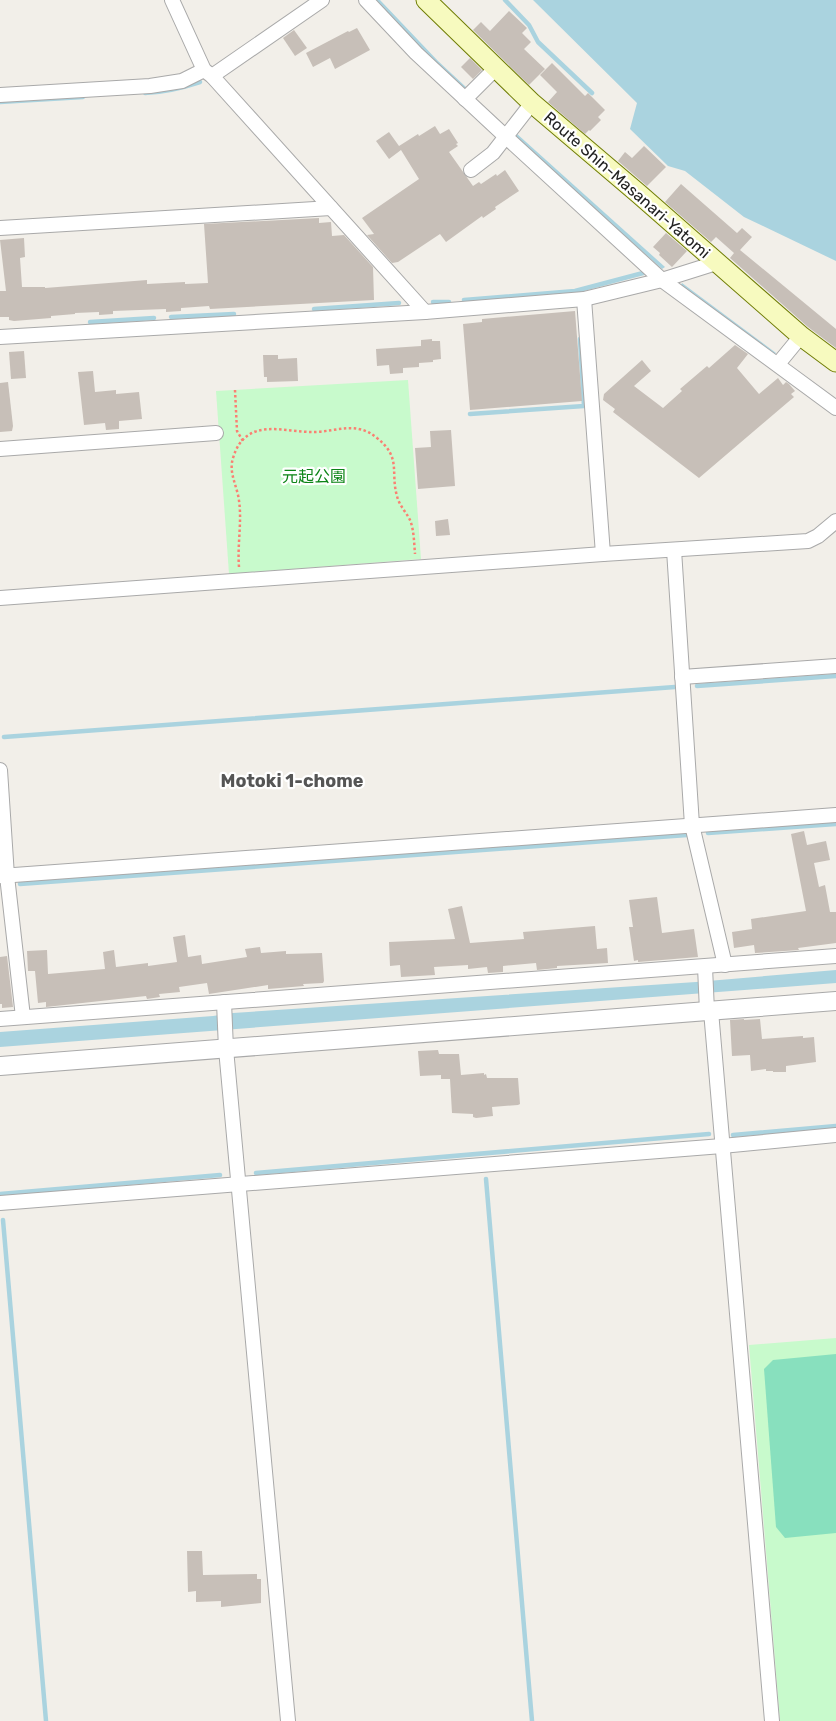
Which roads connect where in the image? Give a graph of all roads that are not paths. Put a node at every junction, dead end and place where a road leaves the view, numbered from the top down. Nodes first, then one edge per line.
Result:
1 (172, 0) edge
2 (322, 0) edge
3 (366, 0) edge
4 (426, 0) edge
5 (496, 68) junction
6 (208, 73) junction
7 (0, 94) edge
8 (465, 99) junction
9 (532, 103) junction
10 (505, 136) junction
11 (471, 170) dead end
12 (332, 208) junction
13 (0, 228) edge
14 (716, 262) junction
15 (662, 280) junction
16 (584, 299) junction
17 (425, 312) junction
18 (801, 336) junction
19 (0, 337) edge
20 (836, 362) edge
21 (778, 364) junction
22 (836, 408) edge
23 (216, 434) dead end
24 (0, 449) edge
25 (836, 522) edge
26 (674, 550) junction
27 (604, 554) junction
28 (0, 598) edge
29 (836, 666) edge
30 (682, 677) junction
31 (0, 770) edge
32 (836, 815) edge
33 (692, 825) junction
34 (4, 876) edge
35 (836, 956) edge
36 (725, 965) junction
37 (705, 970) junction
38 (836, 1001) edge
39 (224, 1006) junction
40 (708, 1008) junction
41 (23, 1017) junction
42 (0, 1019) edge
43 (226, 1044) junction
44 (0, 1066) edge
45 (836, 1135) edge
46 (722, 1146) junction
47 (238, 1184) junction
48 (0, 1203) edge
49 (288, 1721) edge
50 (772, 1721) edge

1 - 6 street
2 - 6 street
3 - 8 street
4 - 5 main road, Route Shin-Masanari-Yatomi
5 - 8 street
5 - 9 main road, Route Shin-Masanari-Yatomi
6 - 7 street
6 - 12 street
8 - 10 street
9 - 10 street
9 - 14 main road, Route Shin-Masanari-Yatomi
10 - 11 street
10 - 15 street
12 - 13 street
12 - 17 street
14 - 15 street
14 - 18 main road, Route Shin-Masanari-Yatomi
15 - 16 street
15 - 21 street
16 - 17 street
16 - 27 street
17 - 19 street
18 - 20 main road, Route Shin-Masanari-Yatomi
18 - 21 street
21 - 22 street
23 - 24 street
25 - 26 street
26 - 27 street
26 - 30 street
27 - 28 street
29 - 30 street
30 - 33 street
31 - 34 street
32 - 33 street
33 - 34 street
33 - 36 street
34 - 41 street
35 - 36 street
36 - 37 street
37 - 39 street
37 - 40 street
38 - 40 street
39 - 41 street
39 - 43 street
40 - 43 street
40 - 46 street
41 - 42 street
43 - 44 street
43 - 47 street
45 - 46 street
46 - 47 street
46 - 50 street
47 - 48 street
47 - 49 street

